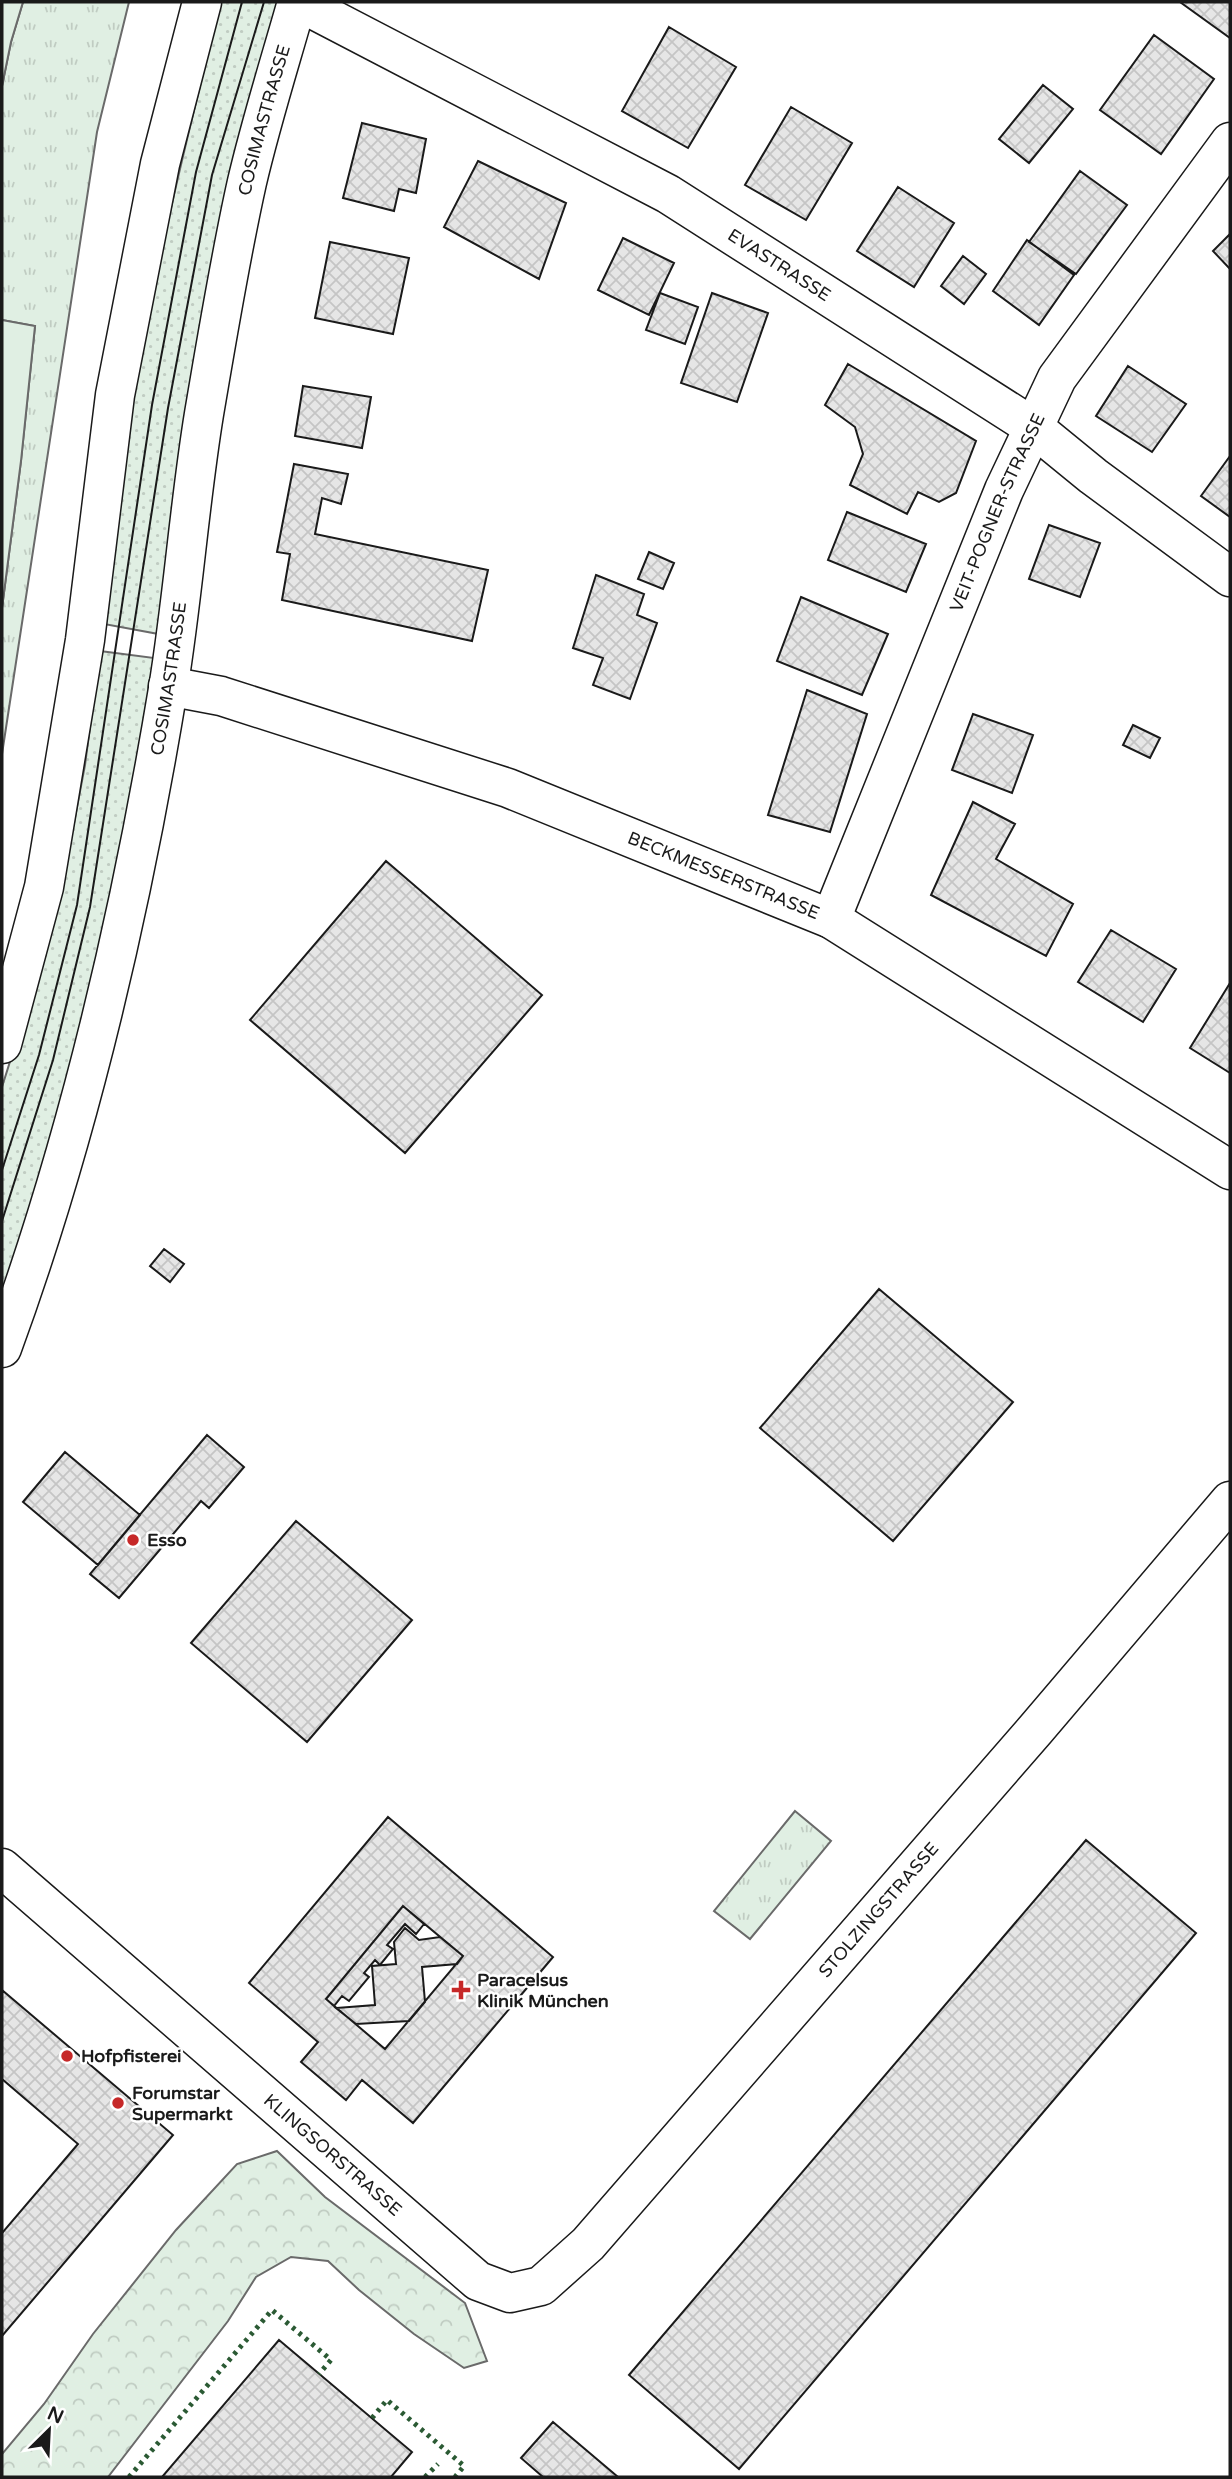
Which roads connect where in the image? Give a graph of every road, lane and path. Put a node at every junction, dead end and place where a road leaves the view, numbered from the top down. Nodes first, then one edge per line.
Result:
1 (202, 2) edge
2 (298, 2) edge
3 (1230, 142) edge
4 (1033, 427) junction
5 (1230, 577) edge
6 (168, 686) junction
7 (831, 919) junction
8 (2, 1044) edge
9 (1230, 1170) edge
10 (2, 1348) edge
11 (1230, 1502) edge
12 (2, 1868) edge
13 (510, 2293) joint

1 - 8 street
2 - 4 street, EVASTRASSE
2 - 6 street, COSIMASTRASSE
3 - 4 street, VEIT-POGNER-STRASSE
4 - 5 street, EVASTRASSE
4 - 7 street, VEIT-POGNER-STRASSE
6 - 7 street, BECKMESSERSTRASSE
6 - 10 street, COSIMASTRASSE
7 - 9 street, BECKMESSERSTRASSE
11 - 13 street, STOLZINGSTRASSE
12 - 13 street, KLINGSORSTRASSE

